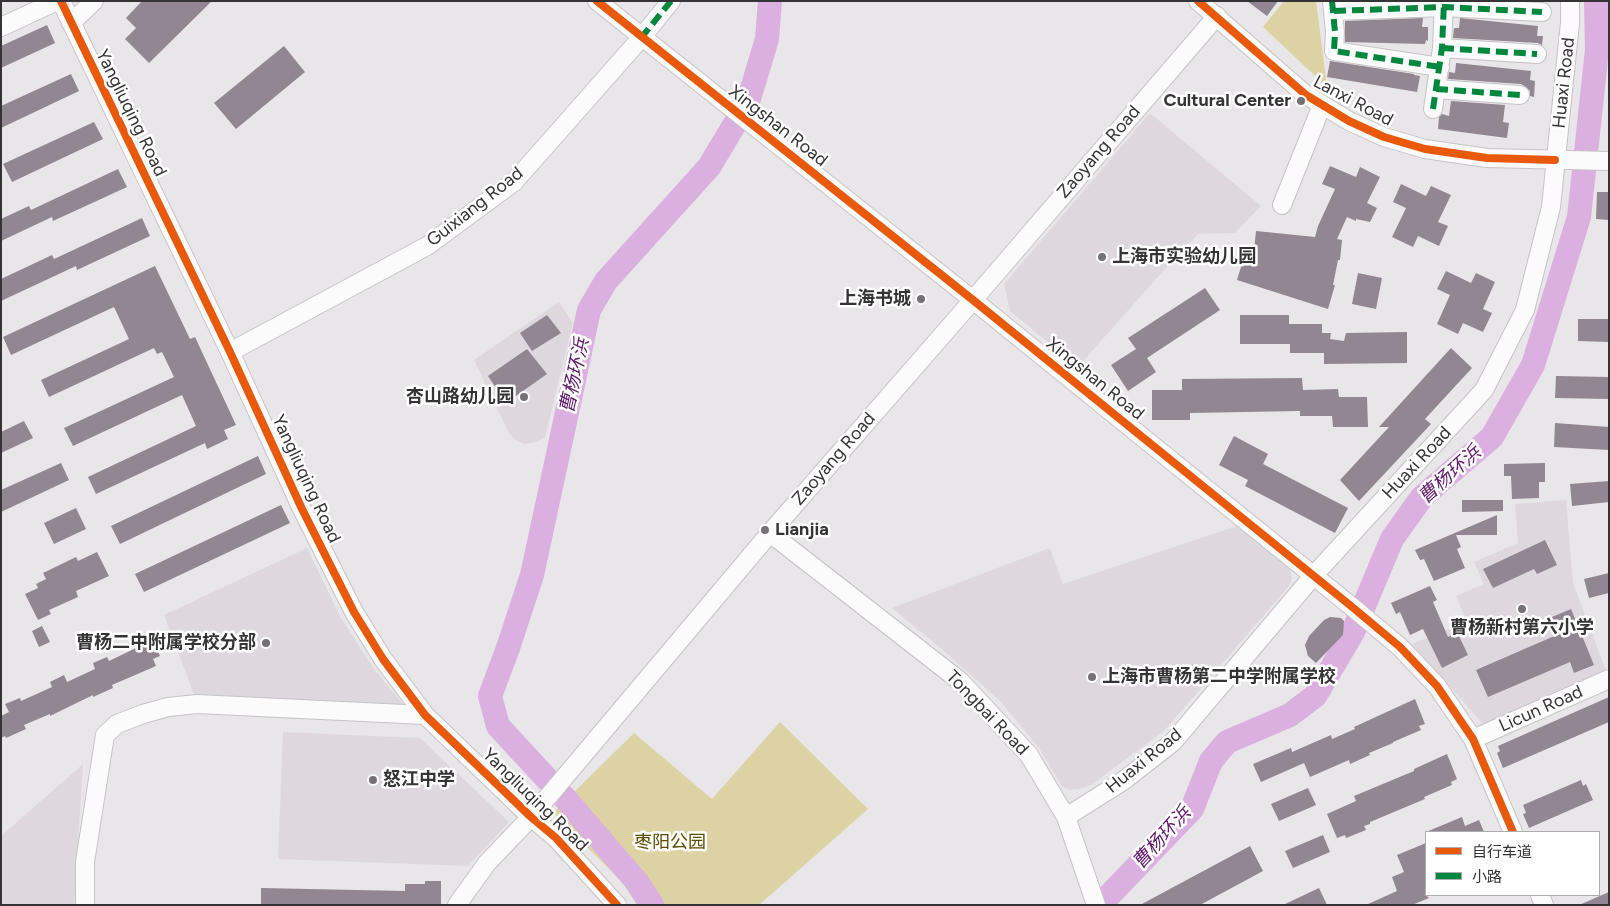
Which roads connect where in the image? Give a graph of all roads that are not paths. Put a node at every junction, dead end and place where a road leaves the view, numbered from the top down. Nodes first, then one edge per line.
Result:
1 (57, 1) edge
2 (61, 1) edge
3 (94, 1) edge
4 (597, 1) edge
5 (671, 1) edge
6 (1198, 1) edge
7 (1570, 1) edge
8 (1444, 4) edge
9 (1333, 6) edge
10 (1542, 12) dead end
11 (1217, 16) junction
12 (71, 23) junction
13 (1, 27) edge
14 (641, 38) junction
15 (1442, 48) junction
16 (1537, 54) dead end
17 (1440, 68) junction
18 (1436, 89) junction
19 (1520, 95) dead end
20 (1322, 104) junction
21 (1433, 109) dead end
22 (1564, 160) junction
23 (1608, 161) edge
24 (1282, 205) dead end
25 (973, 300) junction
26 (230, 352) junction
27 (770, 532) junction
28 (1314, 575) junction
29 (1609, 679) edge
30 (425, 715) junction
31 (1472, 739) junction
32 (531, 817) junction
33 (1066, 817) junction
34 (1513, 831) edge
35 (1094, 899) edge
36 (85, 905) edge
37 (457, 905) edge
38 (617, 905) edge

1 - 13 street
2 - 12 street, Yangliuqing Road
3 - 12 street
4 - 14 street, Xingshan Road
5 - 14 street, Guixiang Road
6 - 11 street, Lanxi Road
7 - 22 street, Huaxi Road
8 - 9 street
8 - 10 street
8 - 15 street
9 - 17 street
11 - 20 street, Lanxi Road
11 - 25 street, Zaoyang Road
12 - 26 street, Yangliuqing Road
14 - 25 street, Xingshan Road
14 - 26 street, Guixiang Road
15 - 16 street
15 - 17 street
17 - 18 street
18 - 19 street
18 - 21 street
20 - 22 street, Lanxi Road
20 - 24 street
22 - 23 street, Lanxi Road
22 - 28 street, Huaxi Road
25 - 27 street, Zaoyang Road
25 - 28 street, Xingshan Road
26 - 30 street, Yangliuqing Road
27 - 32 street, Zaoyang Road
27 - 33 street, Tongbai Road
28 - 31 street, Xingshan Road
28 - 33 street, Huaxi Road
29 - 31 street, Licun Road
30 - 32 street, Yangliuqing Road
30 - 36 street
31 - 34 street, Xingshan Road
32 - 37 street, Zaoyang Road
32 - 38 street, Yangliuqing Road
33 - 35 street, Tongbai Road

